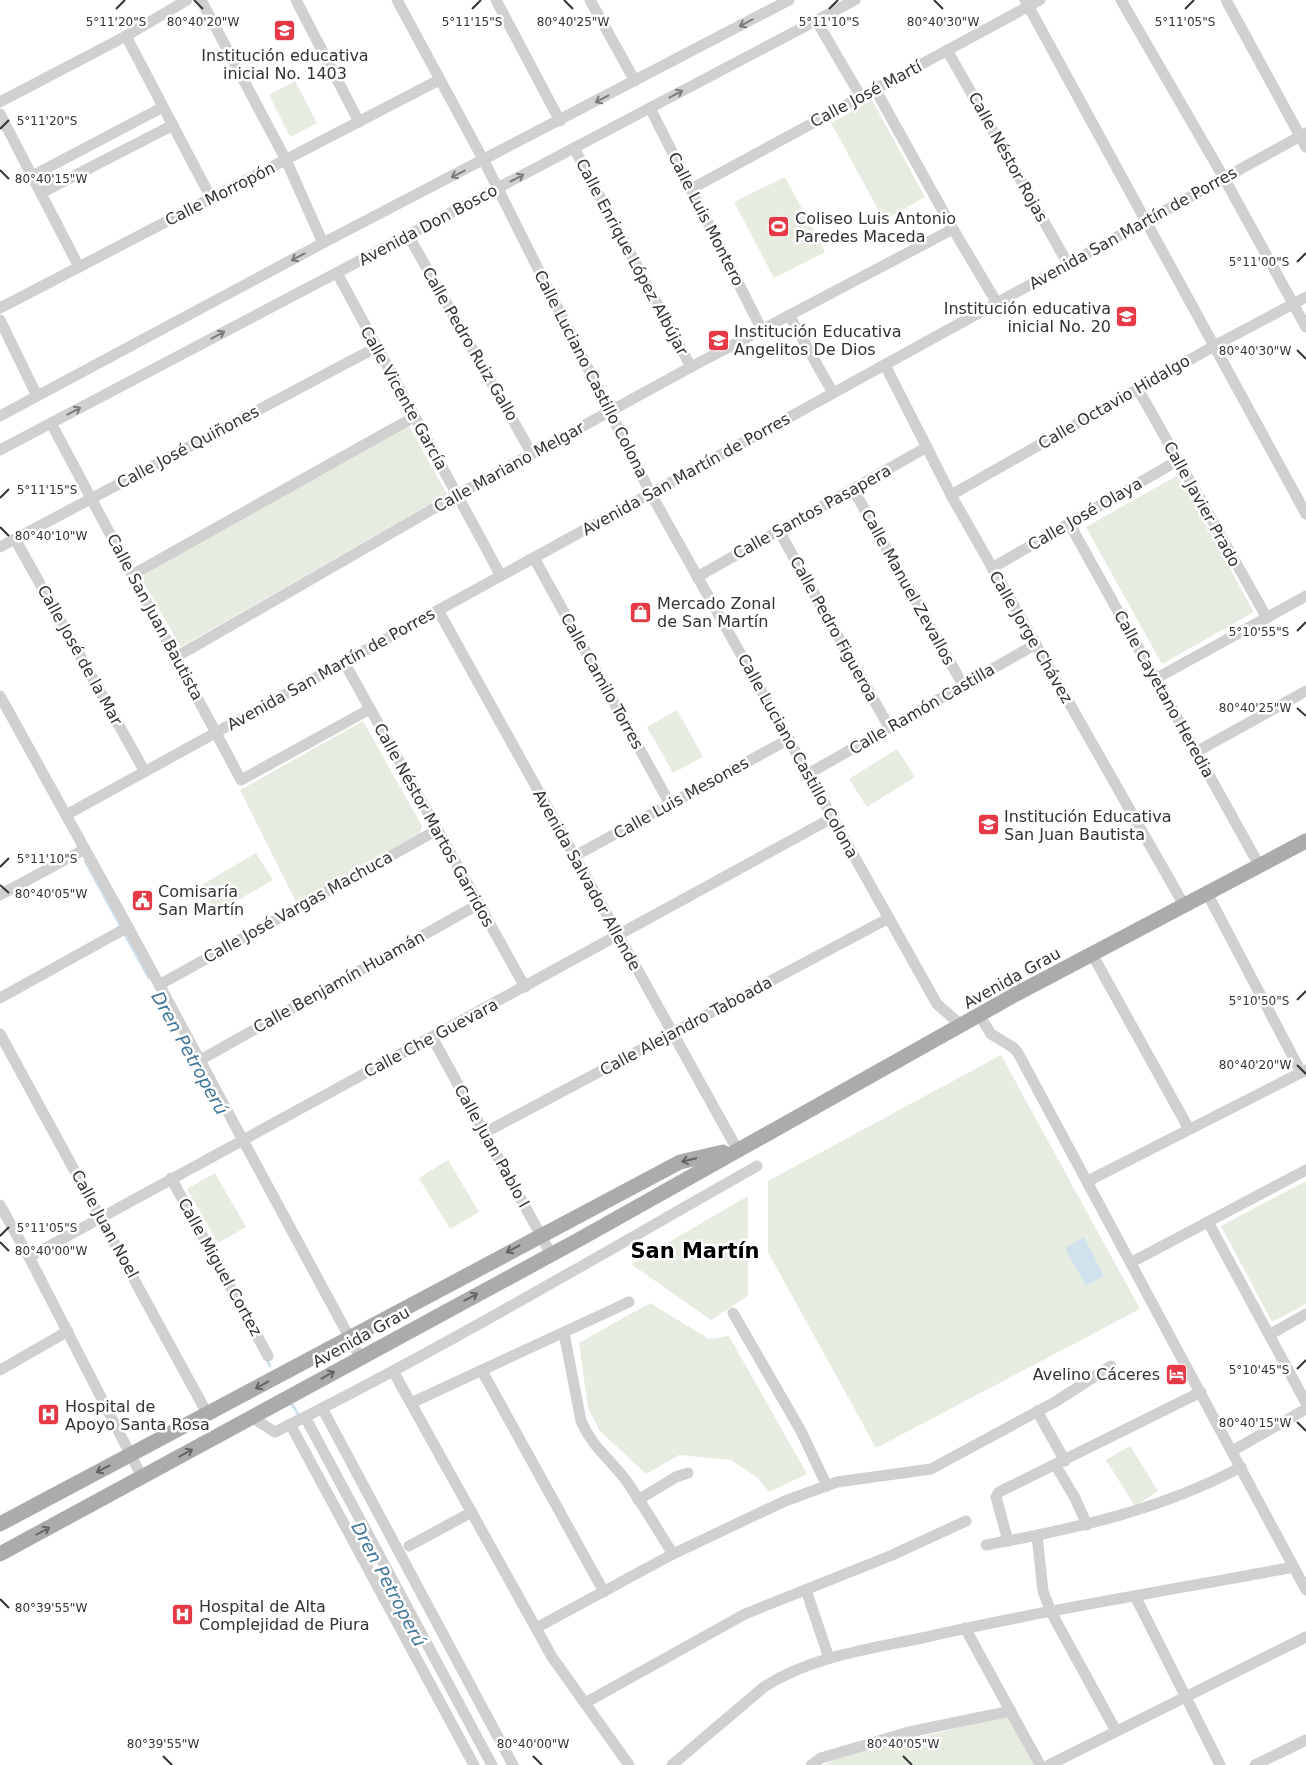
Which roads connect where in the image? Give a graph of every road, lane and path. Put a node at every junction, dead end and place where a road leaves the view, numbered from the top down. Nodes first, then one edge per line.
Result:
1 (187, 0) edge
2 (201, 0) edge
3 (296, 0) edge
4 (397, 0) edge
5 (496, 0) edge
6 (590, 0) edge
7 (789, 0) edge
8 (855, 0) edge
9 (1040, 0) edge
10 (1121, 0) edge
11 (1226, 0) edge
12 (1027, 3) edge
13 (816, 20) junction
14 (126, 36) junction
15 (948, 50) junction
16 (439, 80) junction
17 (635, 81) junction
18 (876, 89) junction
19 (861, 97) junction
20 (0, 102) edge
21 (163, 107) junction
22 (650, 108) junction
23 (0, 114) edge
24 (560, 121) junction
25 (359, 122) junction
26 (173, 126) junction
27 (1303, 135) edge
28 (1306, 147) edge
29 (574, 148) junction
30 (286, 160) junction
31 (484, 161) junction
32 (32, 176) junction
33 (1224, 178) junction
34 (497, 189) junction
35 (691, 189) junction
36 (41, 193) junction
37 (211, 198) junction
38 (1146, 221) junction
39 (953, 229) junction
40 (408, 235) junction
41 (323, 243) junction
42 (1068, 264) junction
43 (79, 267) junction
44 (337, 273) junction
45 (1306, 298) edge
46 (997, 303) junction
47 (1294, 305) junction
48 (0, 308) edge
49 (789, 315) junction
50 (0, 320) edge
51 (1306, 327) edge
52 (762, 330) junction
53 (1214, 346) junction
54 (376, 348) junction
55 (885, 364) junction
56 (691, 367) junction
57 (1138, 389) junction
58 (833, 393) junction
59 (37, 396) junction
60 (610, 411) junction
61 (0, 416) edge
62 (414, 417) junction
63 (52, 423) junction
64 (927, 447) junction
65 (0, 450) edge
66 (532, 454) junction
67 (1177, 461) junction
68 (853, 489) junction
69 (456, 494) junction
70 (651, 494) junction
71 (950, 495) junction
72 (92, 498) junction
73 (1306, 514) edge
74 (1069, 523) junction
75 (779, 531) junction
76 (15, 539) junction
77 (0, 547) edge
78 (534, 558) junction
79 (992, 568) junction
80 (132, 575) junction
81 (501, 576) junction
82 (698, 577) junction
83 (1306, 596) edge
84 (438, 610) junction
85 (1267, 618) junction
86 (1036, 644) junction
87 (176, 657) junction
88 (344, 662) junction
89 (1155, 679) junction
90 (963, 685) junction
91 (1306, 691) edge
92 (0, 696) edge
93 (370, 709) junction
94 (889, 728) junction
95 (216, 732) junction
96 (789, 739) junction
97 (1196, 752) junction
98 (145, 772) junction
99 (808, 774) junction
100 (670, 804) junction
101 (66, 815) junction
102 (832, 818) junction
103 (437, 830) junction
104 (1306, 840) edge
105 (85, 850) junction
106 (574, 856) junction
107 (1259, 865) junction
108 (1207, 893) junction
109 (0, 894) edge
110 (479, 904) junction
111 (1184, 905) junction
112 (889, 918) junction
113 (128, 927) junction
114 (618, 937) junction
115 (1092, 954) junction
116 (159, 985) junction
117 (525, 987) junction
118 (0, 998) edge
119 (979, 1015) junction
120 (961, 1025) junction
121 (0, 1034) edge
122 (671, 1034) junction
123 (432, 1037) junction
124 (200, 1060) junction
125 (1304, 1071) edge
126 (1189, 1130) junction
127 (484, 1133) junction
128 (243, 1139) junction
129 (736, 1149) junction
130 (757, 1166) dead end
131 (1306, 1170) edge
132 (171, 1178) junction
133 (1088, 1181) junction
134 (0, 1206) edge
135 (101, 1217) junction
136 (1208, 1222) junction
137 (541, 1234) junction
138 (551, 1254) junction
139 (29, 1256) junction
140 (1132, 1262) junction
141 (629, 1302) dead end
142 (733, 1313) dead end
143 (1306, 1314) edge
144 (68, 1332) junction
145 (564, 1333) junction
146 (1269, 1335) junction
147 (349, 1338) junction
148 (268, 1356) dead end
149 (360, 1357) junction
150 (1111, 1366) dead end
151 (0, 1370) edge
152 (393, 1371) junction
153 (482, 1371) junction
154 (1201, 1392) junction
155 (411, 1403) junction
156 (1306, 1403) edge
157 (322, 1408) junction
158 (1306, 1409) edge
159 (1037, 1411) junction
160 (208, 1414) junction
161 (251, 1417) junction
162 (306, 1417) junction
163 (290, 1424) junction
164 (1232, 1451) junction
165 (131, 1454) junction
166 (1060, 1463) junction
167 (1241, 1467) junction
168 (688, 1473) dead end
169 (142, 1477) junction
170 (828, 1486) junction
171 (638, 1500) junction
172 (472, 1512) junction
173 (966, 1522) dead end
174 (0, 1524) edge
175 (1087, 1525) junction
176 (1037, 1536) junction
177 (1008, 1541) junction
178 (986, 1545) dead end
179 (409, 1546) dead end
180 (0, 1554) edge
181 (673, 1554) junction
182 (1294, 1567) junction
183 (806, 1590) junction
184 (1306, 1590) edge
185 (604, 1592) junction
186 (1135, 1596) junction
187 (1051, 1612) junction
188 (536, 1628) junction
189 (965, 1628) junction
190 (1306, 1637) edge
191 (829, 1658) junction
192 (1185, 1697) junction
193 (585, 1703) junction
194 (1010, 1711) junction
195 (1116, 1732) junction
196 (1306, 1740) edge
197 (474, 1765) edge
198 (492, 1765) edge
199 (513, 1765) edge
200 (629, 1765) edge
201 (672, 1765) edge
202 (811, 1765) edge
203 (1040, 1765) edge
204 (1049, 1765) edge
205 (1220, 1765) edge
206 (1255, 1765) edge

1 - 14 street
2 - 30 street
3 - 25 street
4 - 16 street, Calle Luciano Castillo Colona
5 - 24 street
6 - 17 street
7 -> 17 street, Avenida Don Bosco
8 - 13 street, Avenida Don Bosco
9 - 12 street, Calle José Martí
10 - 33 street
11 - 27 street
12 - 15 street, Calle José Martí
12 - 38 street
13 - 19 street
22 -> 13 street, Avenida Don Bosco
14 - 20 street
14 - 21 street
15 - 18 street, Calle José Martí
15 - 42 street, Calle Néstor Rojas
16 - 25 street, Calle Morropón
16 - 31 street, Calle Luciano Castillo Colona
17 -> 24 street, Avenida Don Bosco
18 - 19 street, Calle José Martí
18 - 39 street
19 - 35 street, Calle José Martí
21 - 26 street
21 - 32 street
22 - 29 street, Avenida Don Bosco
22 - 35 street, Calle Luis Montero
23 - 32 street
24 - 31 street, Avenida Don Bosco
25 - 30 street, Calle Morropón
26 - 36 street
26 - 37 street
27 - 28 street
27 - 33 street, Avenida San Martín de Porres
34 -> 29 street, Avenida Don Bosco
29 - 56 street, Calle Enrique López Albújar
30 - 37 street, Calle Morropón
30 - 41 street
31 - 34 street, Calle Luciano Castillo Colona
31 -> 41 street, Avenida Don Bosco
32 - 36 street
33 - 38 street, Avenida San Martín de Porres
33 - 47 street
34 - 40 street, Avenida Don Bosco
34 - 60 street, Calle Luciano Castillo Colona
35 - 52 street, Calle Luis Montero
36 - 43 street
37 - 43 street, Calle Morropón
38 - 42 street, Avenida San Martín de Porres
38 - 53 street
39 - 46 street
39 - 49 street, Calle Mariano Melgar
40 - 44 street, Avenida Don Bosco
40 - 66 street, Calle Pedro Ruiz Gallo
41 -> 59 street, Avenida Don Bosco
42 - 46 street, Avenida San Martín de Porres
43 - 48 street, Calle Morropón
44 - 54 street, Calle Vicente García
63 -> 44 street, Avenida Don Bosco
45 - 47 street, Calle Octavio Hidalgo
46 - 55 street, Avenida San Martín de Porres
47 - 51 street
47 - 53 street, Calle Octavio Hidalgo
49 - 52 street, Calle Mariano Melgar
49 - 58 street
50 - 59 street
52 - 56 street, Calle Mariano Melgar
53 - 57 street, Calle Octavio Hidalgo
53 - 73 street
54 - 62 street, Calle Vicente García
54 - 72 street, Calle José Quiñones
55 - 58 street, Avenida San Martín de Porres
55 - 64 street, Calle Jorge Chávez
56 - 60 street, Calle Mariano Melgar
57 - 67 street, Calle Javier Prado
57 - 71 street, Calle Octavio Hidalgo
58 - 70 street, Avenida San Martín de Porres
59 - 61 street, Avenida Don Bosco
60 - 66 street, Calle Mariano Melgar
60 - 70 street, Calle Luciano Castillo Colona
62 - 69 street, Calle Vicente García
62 - 80 street
63 - 65 street, Avenida Don Bosco
63 - 72 street, Calle San Juan Bautista
64 - 68 street, Calle Santos Pasapera
64 - 71 street, Calle Jorge Chávez
66 - 69 street, Calle Mariano Melgar
67 - 74 street, Calle José Olaya
67 - 85 street, Calle Javier Prado
68 - 75 street, Calle Santos Pasapera
68 - 90 street, Calle Manuel Zevallos
69 - 81 street, Calle Vicente García
69 - 87 street, Calle Mariano Melgar
70 - 78 street, Avenida San Martín de Porres
70 - 82 street, Calle Luciano Castillo Colona
71 - 79 street, Calle Jorge Chávez
72 - 76 street, Calle José Quiñones
72 - 80 street, Calle San Juan Bautista
74 - 79 street, Calle José Olaya
74 - 89 street, Calle Cayetano Heredia
75 - 82 street, Calle Santos Pasapera
75 - 94 street, Calle Pedro Figueroa
76 - 77 street, Calle José Quiñones
76 - 98 street, Calle José de la Mar
78 - 81 street, Avenida San Martín de Porres
78 - 100 street, Calle Camilo Torres
79 - 86 street, Calle Jorge Chávez
80 - 87 street, Calle San Juan Bautista
81 - 84 street, Avenida San Martín de Porres
82 - 96 street, Calle Luciano Castillo Colona
83 - 85 street
84 - 88 street, Avenida San Martín de Porres
84 - 106 street, Avenida Salvador Allende
85 - 89 street
86 - 90 street, Calle Ramón Castilla
86 - 111 street, Calle Jorge Chávez
87 - 95 street, Calle San Juan Bautista
88 - 93 street, Calle Néstor Martos Garridos
88 - 95 street, Avenida San Martín de Porres
89 - 97 street, Calle Cayetano Heredia
90 - 94 street, Calle Ramón Castilla
91 - 97 street
92 - 101 street
93 - 95 street, Calle San Juan Bautista
93 - 103 street, Calle Néstor Martos Garridos
94 - 99 street, Calle Ramón Castilla
95 - 98 street, Avenida San Martín de Porres
96 - 99 street, Calle Luciano Castillo Colona
96 - 100 street, Calle Luis Mesones
97 - 107 street, Calle Cayetano Heredia
98 - 101 street, Avenida San Martín de Porres
99 - 102 street, Calle Luciano Castillo Colona
100 - 106 street, Calle Luis Mesones
101 - 105 street
102 - 112 street, Calle Luciano Castillo Colona
102 - 114 street, Calle Che Guevara
103 - 110 street, Calle Néstor Martos Garridos
103 - 116 street, Calle José Vargas Machuca
104 - 107 main road, Avenida Grau
105 - 109 street
105 - 113 street
106 - 114 street, Avenida Salvador Allende
107 - 108 main road, Avenida Grau
108 - 111 main road, Avenida Grau
108 - 125 street
110 - 117 street, Calle Néstor Martos Garridos
110 - 124 street, Calle Benjamín Huamán
111 - 115 main road, Avenida Grau
112 - 120 street, Calle Luciano Castillo Colona
112 - 122 street, Calle Alejandro Taboada
113 - 116 street
113 - 118 street
114 - 117 street, Calle Che Guevara
114 - 122 street, Avenida Salvador Allende
115 - 119 main road, Avenida Grau
115 - 126 street
116 - 124 street
117 - 123 street, Calle Che Guevara
119 - 120 main road, Avenida Grau
119 - 133 street
120 - 129 main road, Avenida Grau
121 - 135 street, Calle Juan Noel
122 - 127 street, Calle Alejandro Taboada
122 - 129 street, Avenida Salvador Allende
123 - 127 street, Calle Juan Pablo I
123 - 128 street, Calle Che Guevara
124 - 128 street
125 - 126 street
126 - 133 street
127 - 137 street, Calle Juan Pablo I
128 - 132 street, Calle Che Guevara
128 - 147 street
129 -> 137 main road, Avenida Grau
129 - 138 main road, Avenida Grau
130 - 152 street
131 - 136 street
132 - 135 street, Calle Che Guevara
132 - 148 street, Calle Miguel Cortez
133 - 140 street
134 - 139 street
135 - 139 street, Calle Che Guevara
135 - 160 street, Calle Juan Noel
136 - 140 street
136 - 146 street
137 - 138 street, Calle Juan Pablo I
137 -> 147 main road, Avenida Grau
149 -> 138 main road, Avenida Grau
139 - 144 street
140 - 154 street
141 - 145 street
142 - 170 street
143 - 146 street
144 - 151 street
144 - 165 street
145 - 153 street
145 - 171 street
146 - 156 street
147 - 149 street
147 -> 160 main road, Avenida Grau
161 -> 149 main road, Avenida Grau
150 - 159 street
152 - 155 street
152 - 157 street
153 - 155 street
153 - 185 street
154 - 164 street
154 - 166 street
155 - 172 street
157 - 162 street
157 - 199 street
158 - 164 street
159 - 166 street
159 - 170 street
160 - 165 main road, Avenida Grau
161 - 163 street
169 -> 161 main road, Avenida Grau
162 - 163 street
162 - 198 street
163 - 197 street
164 - 167 street
165 - 169 street
165 -> 174 main road, Avenida Grau
166 - 175 street
166 - 177 street
167 - 175 street
167 - 182 street
168 - 171 street
180 -> 169 main road, Avenida Grau
170 - 181 street
171 - 181 street
172 - 179 street
172 - 188 street
173 - 183 street
175 - 176 street
176 - 177 street
176 - 187 street
177 - 178 street
181 - 185 street
182 - 184 street
182 - 186 street
183 - 191 street
183 - 193 street
185 - 188 street
186 - 187 street
186 - 192 street
187 - 189 street
187 - 195 street
188 - 193 street
189 - 191 street
189 - 194 street
190 - 192 street
191 - 201 street
192 - 195 street
192 - 205 street
193 - 200 street
194 - 202 street
194 - 203 street
195 - 204 street
196 - 206 street

